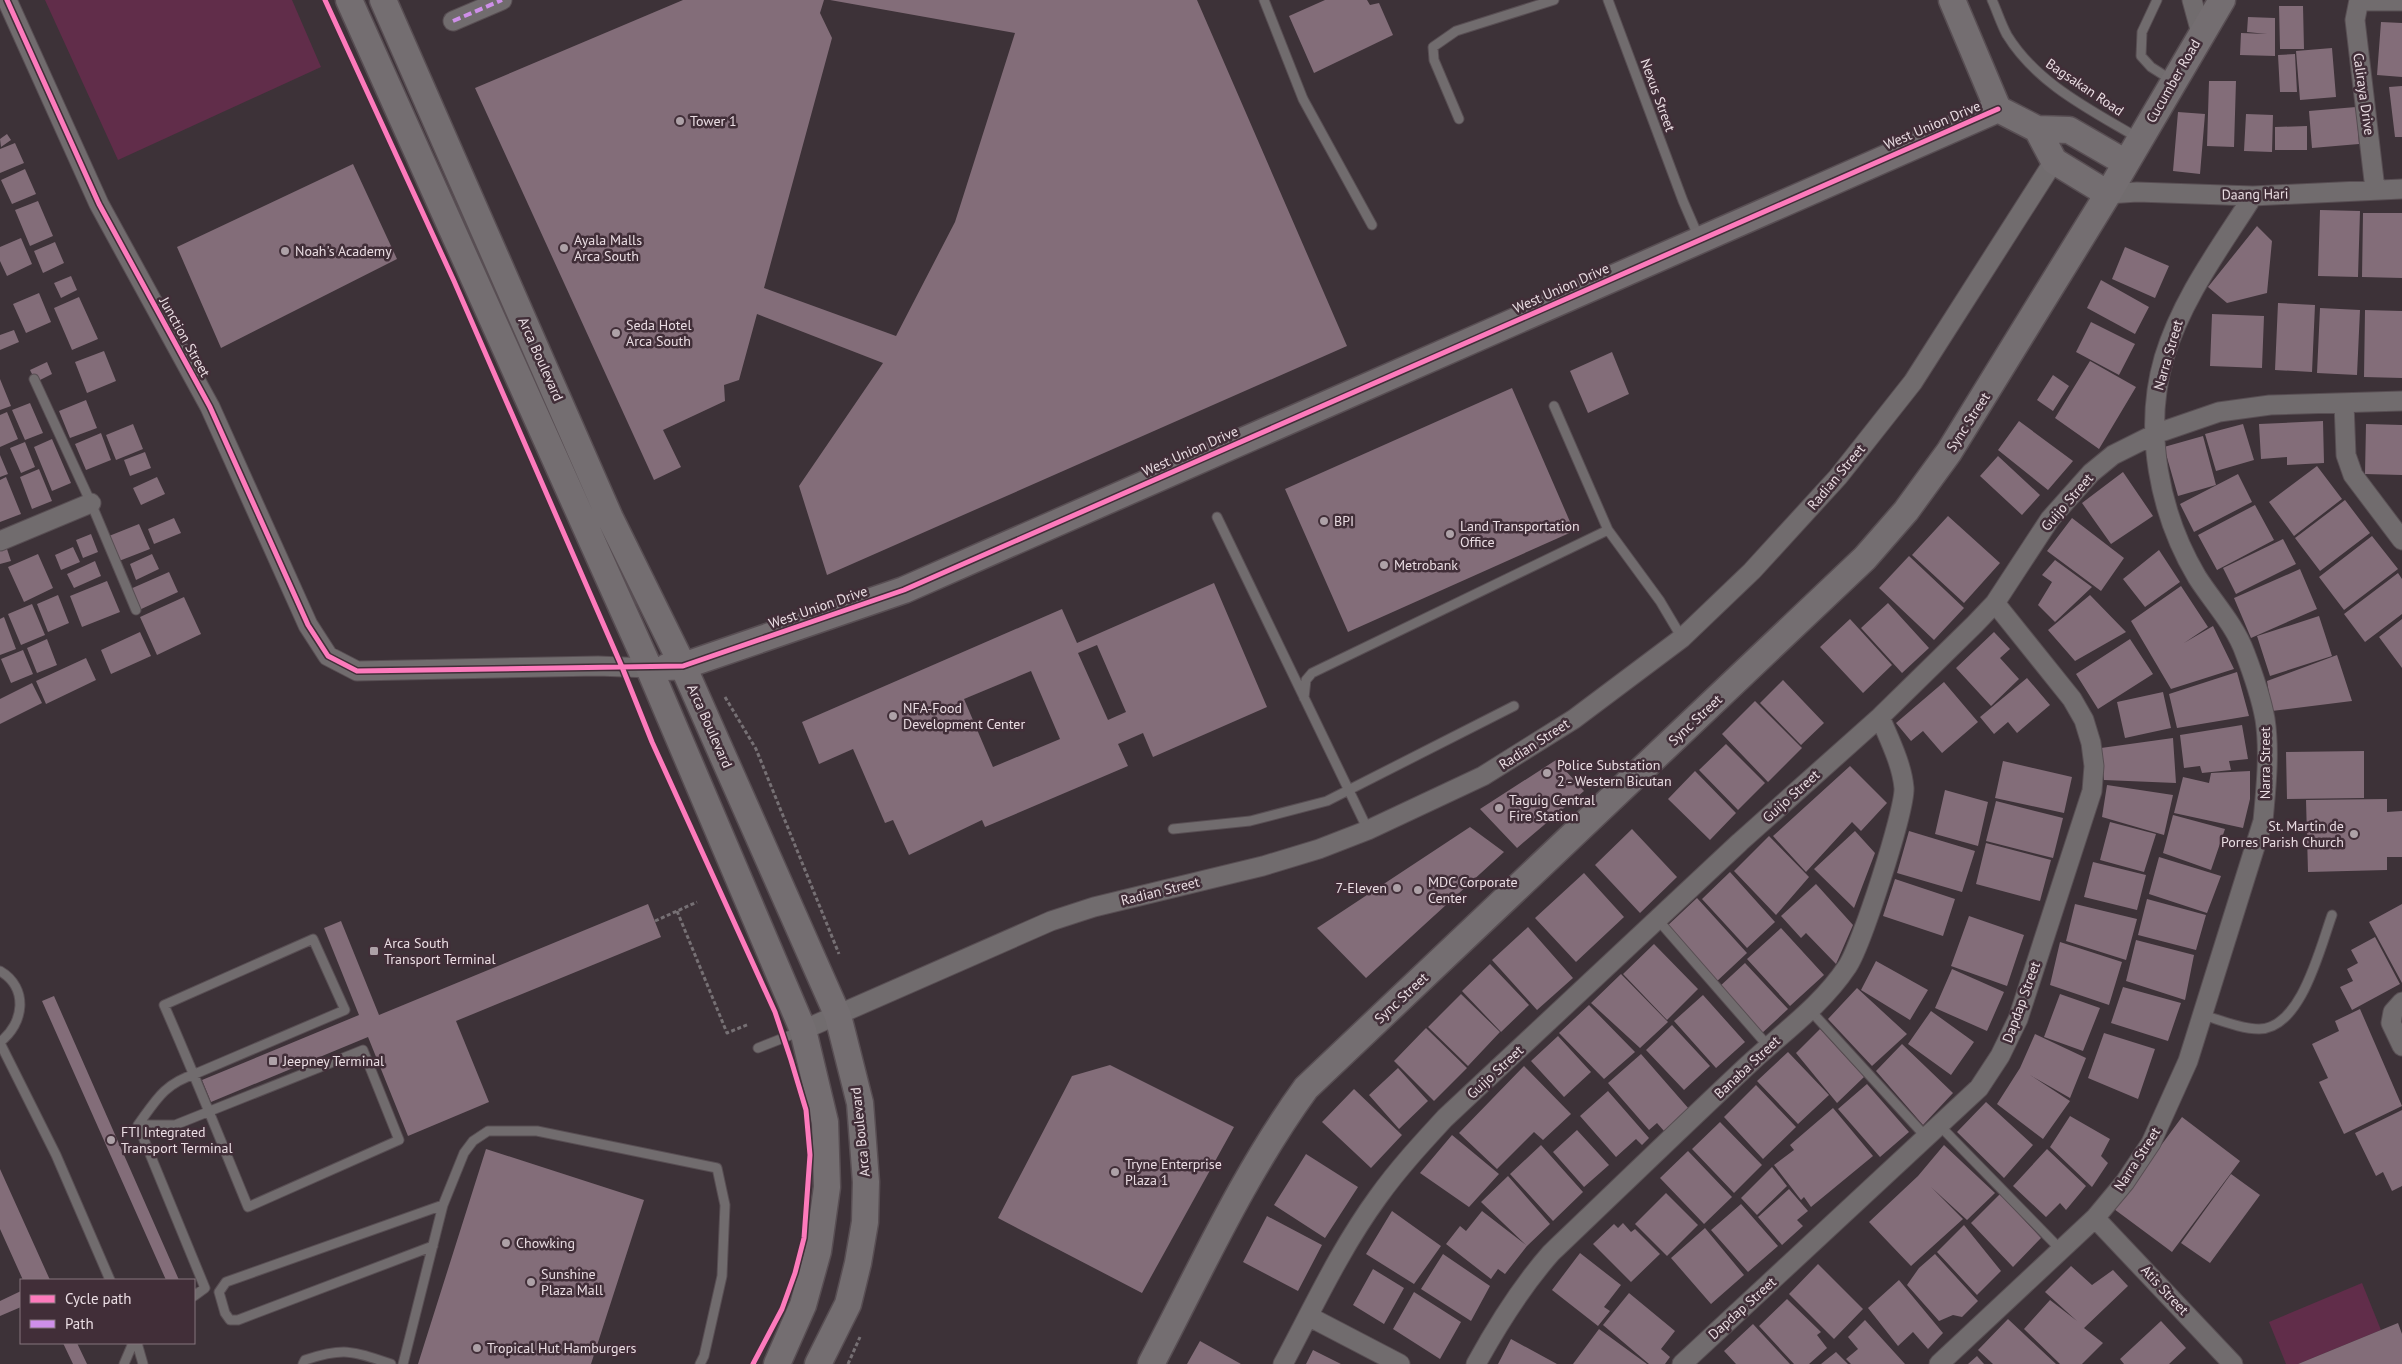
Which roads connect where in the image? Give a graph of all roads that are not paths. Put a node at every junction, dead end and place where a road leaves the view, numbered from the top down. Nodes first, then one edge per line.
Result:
1 (7, 0) edge
2 (349, 0) edge
3 (383, 0) edge
4 (502, 0) edge
5 (1264, 0) edge
6 (1554, 0) edge
7 (1608, 0) edge
8 (1952, 0) edge
9 (1992, 0) edge
10 (2157, 0) edge
11 (2192, 0) edge
12 (2222, 0) edge
13 (2359, 0) edge
14 (2402, 1) edge
15 (453, 21) dead end
16 (2201, 32) junction
17 (2173, 81) junction
18 (1998, 109) junction
19 (1459, 119) dead end
20 (2037, 129) junction
21 (2140, 139) junction
22 (2054, 161) junction
23 (2126, 163) junction
24 (2375, 189) junction
25 (2402, 189) edge
26 (2108, 194) junction
27 (2253, 196) junction
28 (1372, 225) dead end
29 (1699, 239) junction
30 (34, 379) dead end
31 (2402, 402) edge
32 (2344, 403) junction
33 (1554, 406) dead end
34 (2155, 434) junction
35 (91, 503) junction
36 (1217, 516) dead end
37 (1608, 530) junction
38 (2402, 540) edge
39 (0, 541) edge
40 (1995, 603) junction
41 (136, 610) dead end
42 (1682, 638) junction
43 (683, 666) junction
44 (649, 668) junction
45 (357, 671) joint
46 (1304, 698) junction
47 (1514, 706) dead end
48 (1880, 717) junction
49 (1349, 791) junction
50 (1173, 829) dead end
51 (1368, 830) junction
52 (2332, 915) dead end
53 (1658, 920) junction
54 (0, 971) edge
55 (2402, 1002) edge
56 (1810, 1010) junction
57 (2203, 1015) junction
58 (838, 1016) junction
59 (803, 1030) junction
60 (0, 1042) edge
61 (1768, 1046) junction
62 (2402, 1046) edge
63 (758, 1048) dead end
64 (195, 1074) junction
65 (210, 1113) junction
66 (138, 1125) junction
67 (1934, 1132) junction
68 (443, 1205) junction
69 (2095, 1218) junction
70 (433, 1246) junction
71 (2062, 1251) junction
72 (110, 1279) edge
73 (195, 1295) edge
74 (1308, 1316) junction
75 (134, 1344) edge
76 (135, 1344) edge
77 (124, 1364) edge
78 (143, 1364) edge
79 (303, 1364) edge
80 (391, 1364) edge
81 (403, 1364) edge
82 (700, 1364) edge
83 (777, 1364) edge
84 (818, 1364) edge
85 (1151, 1364) edge
86 (1282, 1364) edge
87 (1400, 1364) edge
88 (1476, 1364) edge
89 (1682, 1364) edge
90 (1939, 1364) edge
91 (2233, 1364) edge

1 - 45 street, Junction Street
2 - 44 street, Arca Boulevard
3 - 43 street, Arca Boulevard
4 - 15 street
5 - 28 lane
6 - 19 lane
7 - 29 lane, Nexus Street
8 - 18 street
9 - 21 lane, Bagsakan Road
10 - 17 lane
11 - 16 street
12 - 16 street, Cucumber Road
13 - 14 street
13 - 24 street, Caliraya Drive
16 - 17 street, Cucumber Road
17 - 21 street, Cucumber Road
18 - 20 street, West Union Drive
18 - 29 street, West Union Drive
20 - 22 street
20 - 23 street, West Union Drive
21 - 23 street, Cucumber Road
22 - 26 street
22 - 42 street, Radian Street
23 - 26 street, Cucumber Road
24 - 25 street, Daang Hari
24 - 27 street, Daang Hari
26 - 27 street, Daang Hari
26 - 85 street, Sync Street
27 - 34 street, Narra Street
29 - 43 street, West Union Drive
30 - 35 lane
31 - 32 street, Guijo Street
32 - 34 street, Guijo Street
32 - 38 street
33 - 37 lane
34 - 40 street, Guijo Street
34 - 57 street, Narra Street
35 - 39 street
35 - 41 lane
36 - 46 lane
37 - 42 lane
37 - 46 lane
40 - 48 street, Guijo Street
40 - 67 street, Dapdap Street
42 - 51 street, Radian Street
43 - 44 street, West Union Drive
43 - 58 street, Arca Boulevard
44 - 45 street, West Union Drive
44 - 59 street, Arca Boulevard
46 - 49 lane
47 - 49 lane
48 - 53 street, Guijo Street
48 - 56 street, Banaba Street
49 - 50 lane
49 - 51 lane
51 - 58 street, Radian Street
52 - 57 lane
53 - 61 lane
53 - 74 street, Guijo Street
54 - 60 lane
55 - 62 street
56 - 61 street, Banaba Street
56 - 67 lane
57 - 69 street, Narra Street
58 - 59 street, Radian Street
58 - 84 street, Arca Boulevard
59 - 63 lane
59 - 83 street, Arca Boulevard
60 - 72 lane
61 - 88 street, Banaba Street
64 - 64 lane
64 - 65 lane
64 - 66 lane
65 - 65 lane
65 - 66 lane
66 - 73 lane
67 - 71 lane
67 - 89 street, Dapdap Street
68 - 70 lane
68 - 70 lane
68 - 82 lane
69 - 71 street, Narra Street
69 - 91 street, Atis Street
70 - 81 lane
71 - 90 street, Narra Street
74 - 86 street, Guijo Street
74 - 87 street
75 - 77 lane
76 - 78 lane
79 - 80 lane

